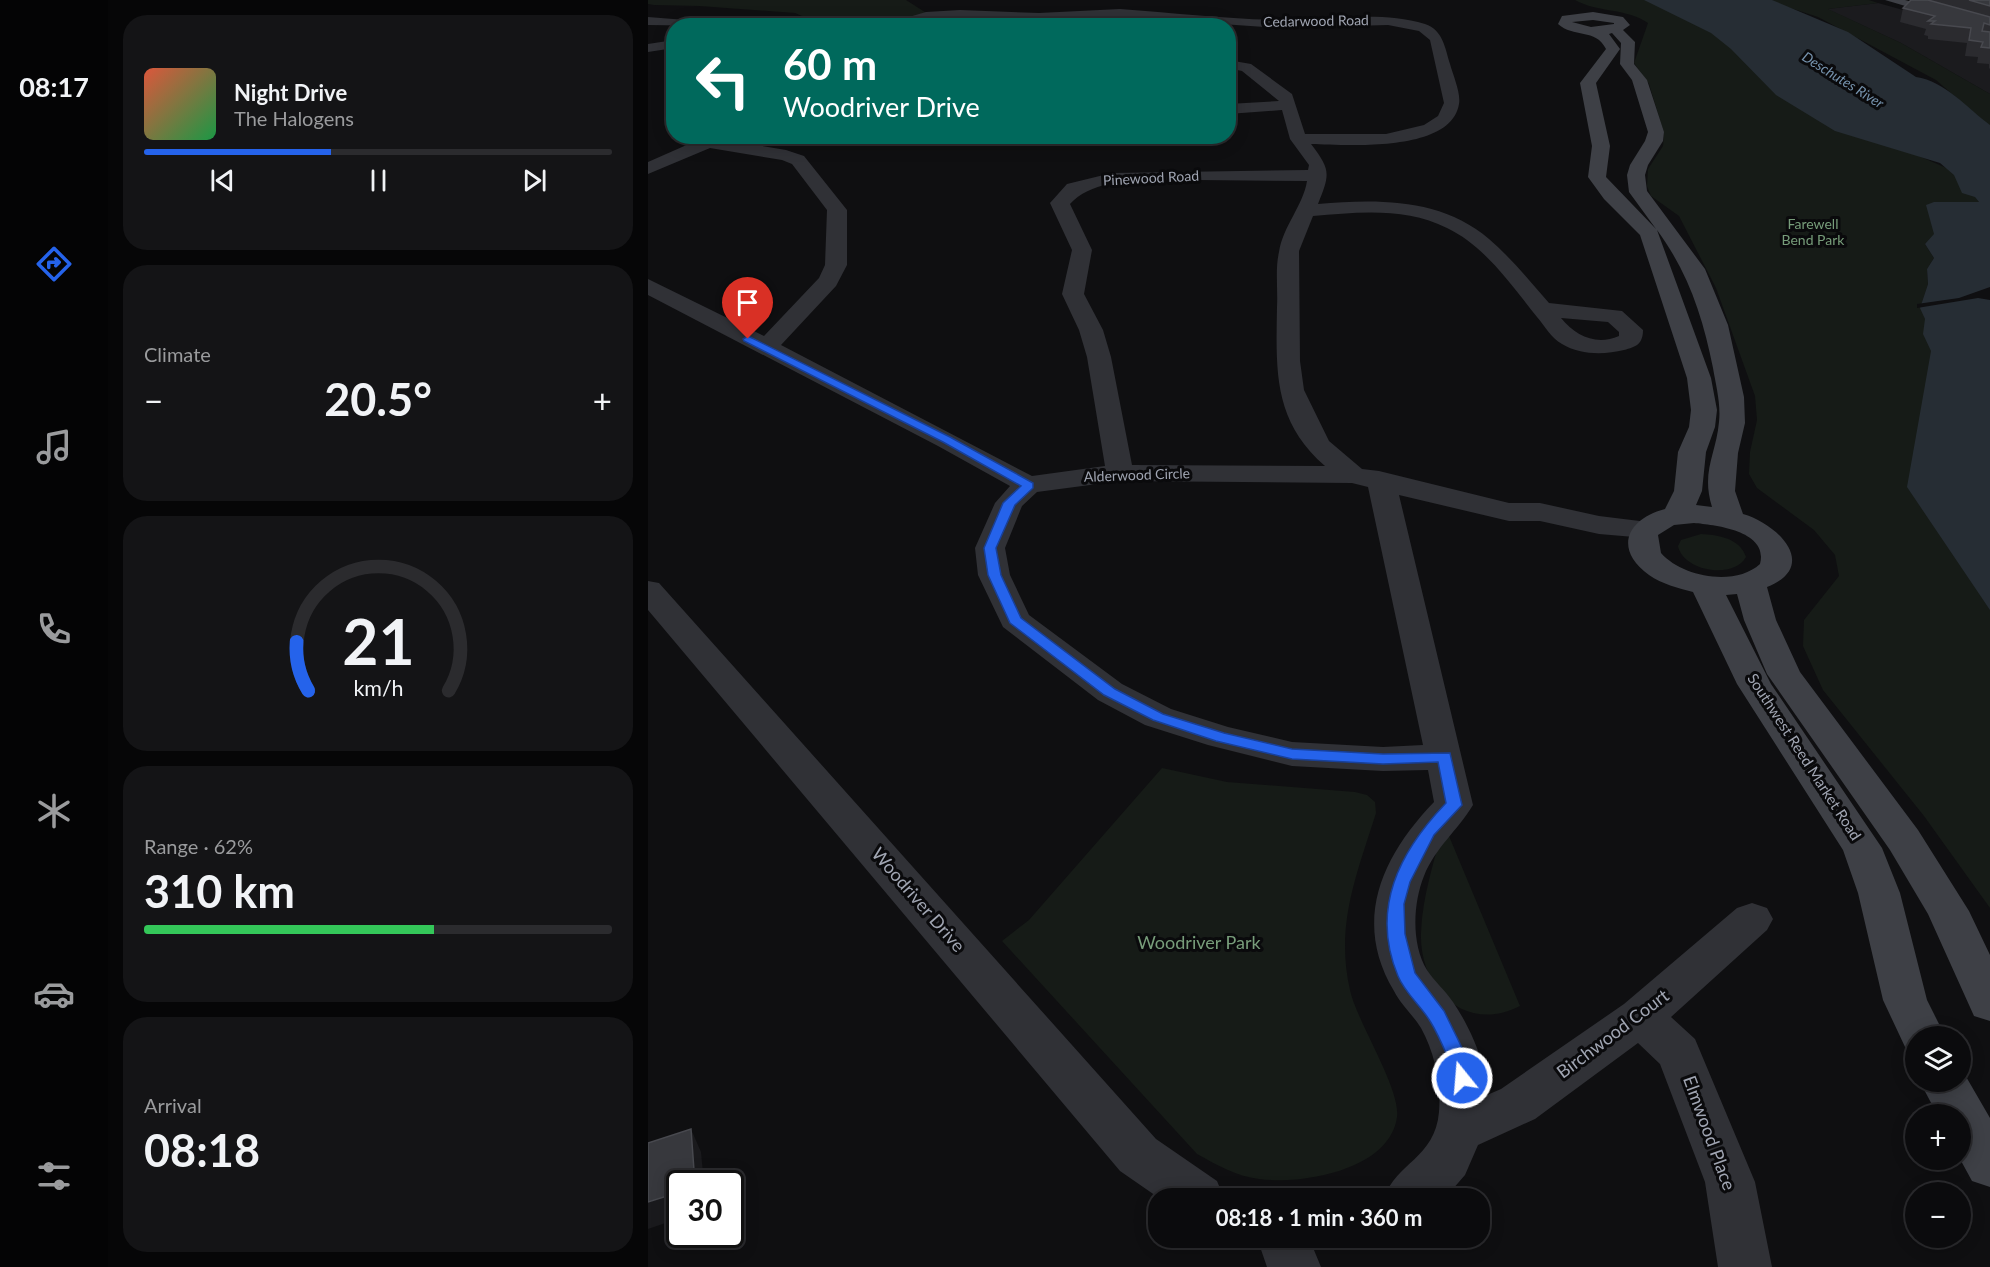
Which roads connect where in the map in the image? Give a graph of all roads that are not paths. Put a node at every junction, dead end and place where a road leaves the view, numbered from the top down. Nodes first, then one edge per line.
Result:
1 (1891, 0) edge
2 (1908, 0) edge
3 (1567, 10) dead end
4 (918, 18) edge
5 (1192, 18) edge
6 (648, 21) edge
7 (1236, 21) edge
8 (666, 22) edge
9 (1990, 22) edge
10 (1594, 23) junction
11 (1990, 27) edge
12 (666, 45) edge
13 (648, 48) edge
14 (1236, 65) edge
15 (1287, 105) junction
16 (1236, 108) edge
17 (1298, 139) junction
18 (704, 144) edge
19 (738, 144) edge
20 (648, 169) edge
21 (1318, 176) junction
22 (1303, 211) junction
23 (648, 286) edge
24 (1543, 309) dead end
25 (766, 348) junction
26 (1120, 473) junction
27 (1365, 477) junction
28 (1028, 485) junction
29 (1677, 515) junction
30 (1730, 519) junction
31 (1644, 539) junction
32 (1750, 583) junction
33 (1705, 585) junction
34 (648, 590) edge
35 (1444, 757) junction
36 (1752, 919) dead end
37 (1990, 1003) edge
38 (1640, 1017) junction
39 (1917, 1026) edge
40 (1950, 1092) edge
41 (1461, 1130) junction
42 (1990, 1165) edge
43 (1185, 1188) edge
44 (1420, 1188) edge
45 (1287, 1248) edge
46 (1294, 1267) edge
47 (1745, 1267) edge

1 - 11 main road
2 - 9 main road
3 - 10 main road
4 - 5 street, Cedarwood Road
6 - 8 street
7 - 17 street, Cedarwood Road
10 - 29 main road
10 - 30 main road
12 - 13 street
14 - 15 street
15 - 16 street
15 - 17 street
17 - 21 street
18 - 20 street
19 - 25 street
21 - 22 street, Alderwood Circle
21 - 26 street, Pinewood Road
22 - 24 street
22 - 27 street, Alderwood Circle
23 - 25 street
25 - 28 street
26 - 27 street, Alderwood Circle
26 - 28 street, Alderwood Circle
27 - 31 street, Alderwood Circle
27 - 35 street
28 - 35 street
29 - 30 main road
29 - 31 main road
30 - 32 main road
31 - 33 main road
32 - 33 main road
32 - 37 main road, Southwest Reed Market Road
33 - 39 main road, Southwest Reed Market Road
34 - 43 street, Woodriver Drive
35 - 41 street
36 - 38 street, Birchwood Court
38 - 41 street, Birchwood Court
38 - 47 street, Elmwood Place
40 - 42 main road
41 - 44 street
45 - 46 street

